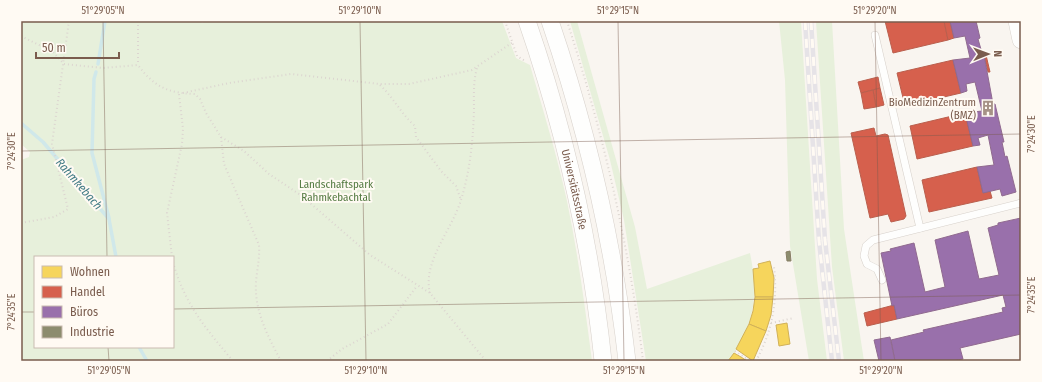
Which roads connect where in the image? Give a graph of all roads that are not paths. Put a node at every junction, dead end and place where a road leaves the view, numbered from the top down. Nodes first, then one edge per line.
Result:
1 (527, 21) edge
2 (550, 21) edge
3 (1017, 21) edge
4 (875, 36) dead end
5 (1021, 40) edge
6 (1021, 204) edge
7 (920, 228) junction
8 (882, 280) dead end
9 (603, 361) edge
10 (627, 361) edge

1 - 9 street, Universitätsstraße
2 - 10 street, Universitätsstraße
3 - 5 street
4 - 7 lane
6 - 7 lane
7 - 8 lane

